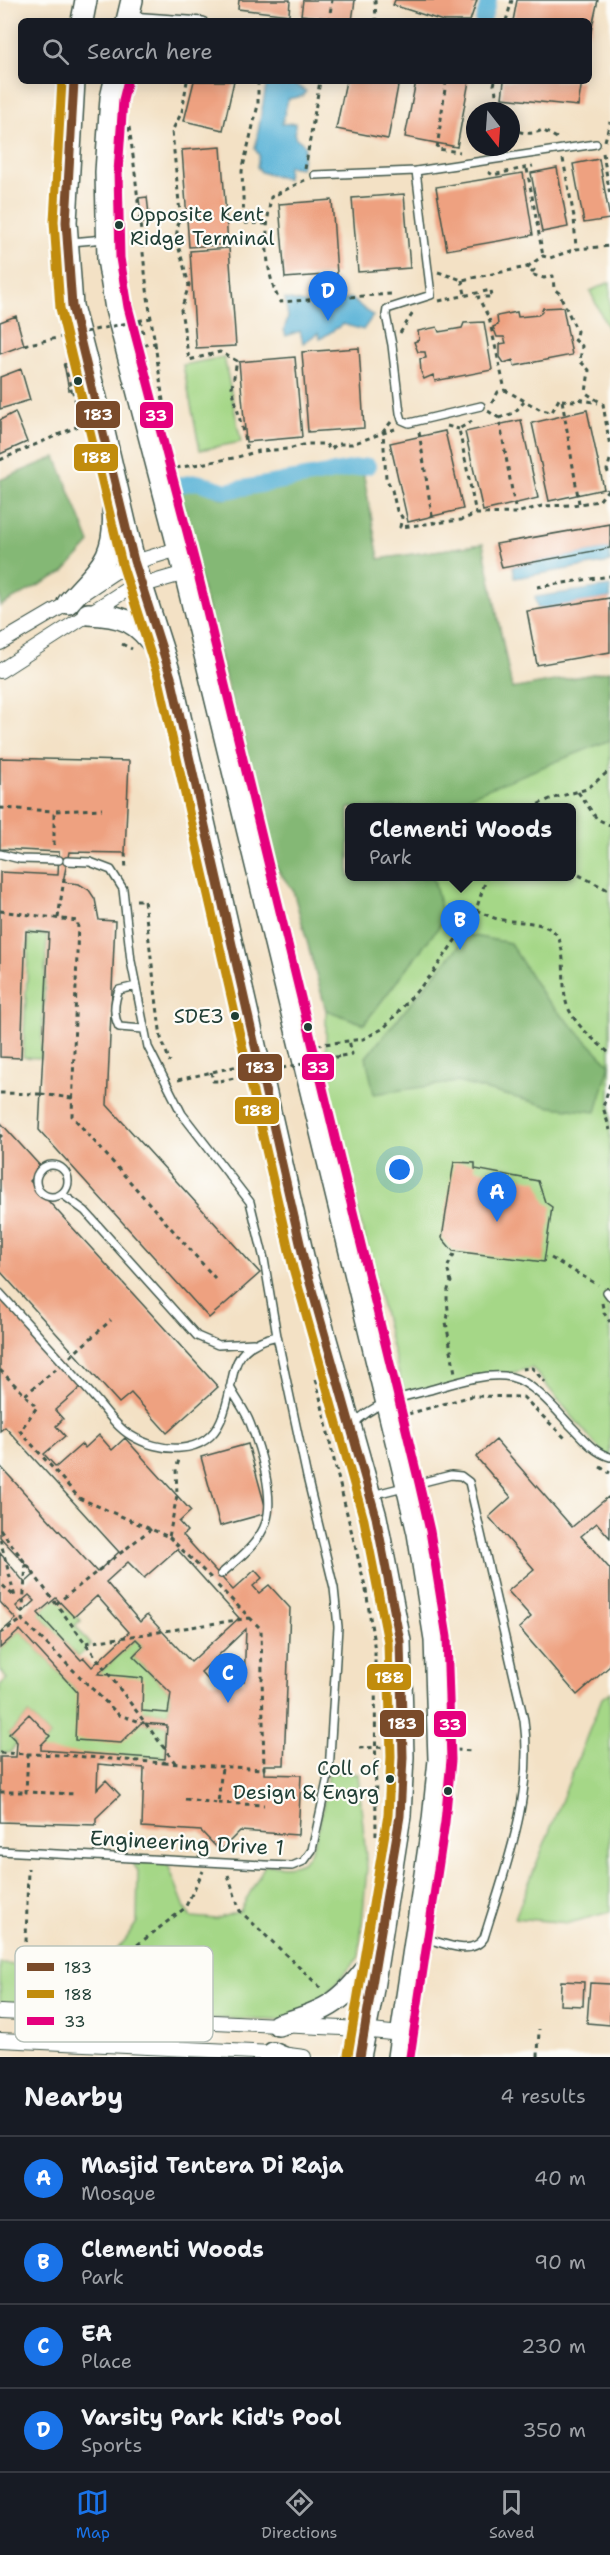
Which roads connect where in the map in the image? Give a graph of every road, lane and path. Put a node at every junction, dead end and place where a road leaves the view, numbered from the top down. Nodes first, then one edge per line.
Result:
1 (86, 0) edge
2 (332, 0) edge
3 (375, 0) edge
4 (512, 0) edge
5 (129, 12) edge
6 (82, 18) edge
7 (178, 18) edge
8 (329, 18) edge
9 (376, 18) edge
10 (507, 18) edge
11 (74, 84) edge
12 (114, 84) edge
13 (187, 84) edge
14 (258, 84) edge
15 (319, 84) edge
16 (446, 84) edge
17 (494, 84) edge
18 (496, 102) edge
19 (128, 118) dead end
20 (520, 132) edge
21 (596, 144) dead end
22 (561, 149) junction
23 (603, 152) dead end
24 (466, 153) edge
25 (527, 169) dead end
26 (416, 171) junction
27 (315, 175) dead end
28 (610, 195) edge
29 (266, 224) junction
30 (107, 239) junction
31 (68, 242) junction
32 (610, 246) edge
33 (576, 249) junction
34 (543, 256) junction
35 (527, 267) junction
36 (436, 271) dead end
37 (462, 280) junction
38 (396, 294) dead end
39 (465, 294) junction
40 (418, 303) junction
41 (151, 318) junction
42 (140, 320) junction
43 (155, 343) junction
44 (24, 345) dead end
45 (392, 345) junction
46 (64, 364) dead end
47 (505, 390) junction
48 (562, 400) junction
49 (524, 402) junction
50 (603, 404) junction
51 (481, 406) dead end
52 (488, 411) junction
53 (394, 418) dead end
54 (499, 418) junction
55 (484, 419) dead end
56 (473, 420) dead end
57 (166, 425) dead end
58 (400, 428) dead end
59 (419, 430) dead end
60 (384, 432) junction
61 (610, 447) edge
62 (248, 453) junction
63 (0, 460) edge
64 (610, 460) edge
65 (159, 472) junction
66 (610, 477) edge
67 (115, 481) junction
68 (610, 487) edge
69 (579, 504) junction
70 (516, 513) junction
71 (476, 514) junction
72 (433, 522) junction
73 (178, 549) junction
74 (134, 561) junction
75 (185, 573) junction
76 (610, 576) edge
77 (141, 584) junction
78 (537, 587) dead end
79 (68, 603) junction
80 (88, 614) junction
81 (0, 643) edge
82 (0, 670) edge
83 (171, 677) junction
84 (610, 770) edge
85 (578, 792) junction
86 (540, 803) edge
87 (0, 808) edge
88 (102, 809) dead end
89 (54, 810) junction
90 (610, 825) edge
91 (54, 845) dead end
92 (125, 853) dead end
93 (0, 854) edge
94 (59, 860) dead end
95 (67, 861) joint
96 (576, 874) edge
97 (126, 877) dead end
98 (485, 881) edge
99 (610, 891) edge
100 (128, 901) dead end
101 (476, 910) junction
102 (0, 911) edge
103 (58, 918) junction
104 (136, 986) junction
105 (143, 1029) junction
106 (349, 1040) junction
107 (337, 1042) dead end
108 (610, 1054) edge
109 (258, 1060) junction
110 (173, 1070) dead end
111 (211, 1072) junction
112 (165, 1083) junction
113 (610, 1084) edge
114 (0, 1093) edge
115 (72, 1098) junction
116 (610, 1130) edge
117 (62, 1194) junction
118 (454, 1254) dead end
119 (551, 1258) dead end
120 (215, 1278) dead end
121 (0, 1293) edge
122 (609, 1294) edge
123 (111, 1320) dead end
124 (277, 1336) junction
125 (253, 1343) junction
126 (64, 1363) junction
127 (0, 1370) edge
128 (457, 1383) junction
129 (230, 1387) junction
130 (25, 1395) junction
131 (393, 1409) junction
132 (352, 1426) junction
133 (569, 1442) dead end
134 (181, 1449) junction
135 (610, 1456) edge
136 (593, 1463) dead end
137 (336, 1470) dead end
138 (610, 1473) edge
139 (407, 1486) junction
140 (370, 1495) junction
141 (0, 1529) edge
142 (151, 1529) junction
143 (170, 1537) junction
144 (0, 1539) edge
145 (26, 1563) junction
146 (221, 1574) dead end
147 (0, 1583) edge
148 (56, 1604) junction
149 (250, 1618) junction
150 (22, 1620) junction
151 (0, 1634) edge
152 (86, 1644) junction
153 (146, 1724) junction
154 (403, 1744) junction
155 (376, 1747) junction
156 (359, 1748) dead end
157 (0, 1753) edge
158 (28, 1753) junction
159 (176, 1764) junction
160 (222, 1767) junction
161 (0, 1792) edge
162 (26, 1792) junction
163 (76, 1794) dead end
164 (185, 1799) dead end
165 (218, 1803) junction
166 (264, 1805) dead end
167 (376, 1847) dead end
168 (0, 1851) edge
169 (207, 1861) junction
170 (224, 1862) junction
171 (28, 1868) dead end
172 (417, 1936) junction
173 (26, 1942) dead end
174 (136, 1946) edge
175 (378, 1954) junction
176 (329, 1995) dead end
177 (0, 2012) edge
178 (15, 2013) edge
179 (213, 2022) edge
180 (278, 2025) junction
181 (539, 2029) dead end
182 (364, 2030) junction
183 (401, 2034) junction
184 (0, 2040) edge
185 (15, 2040) edge
186 (70, 2042) edge
187 (278, 2055) edge
188 (304, 2057) edge
189 (360, 2057) edge
190 (398, 2057) edge
191 (538, 2057) edge

1 - 6 main road
2 - 8 path
3 - 9 path
4 - 10 path
5 - 7 lane
11 - 31 main road
12 - 30 main road
13 - 62 path
14 - 29 path
15 - 29 path
16 - 24 path
17 - 18 path
19 - 41 path
20 - 22 path
21 - 22 lane
22 - 26 lane
22 - 33 path
23 - 28 path
25 - 34 path
26 - 27 lane
26 - 40 lane
29 - 38 path
30 - 31 lane
30 - 65 main road
31 - 67 main road
32 - 33 path
33 - 34 path
34 - 35 path
35 - 37 path
35 - 50 path
36 - 37 path
37 - 39 path
39 - 40 path
39 - 47 path
40 - 45 path
40 - 45 lane
41 - 42 path, bridge
41 - 43 path
42 - 43 path
42 - 44 path, bridge
43 - 57 path
45 - 51 lane
46 - 63 path
47 - 49 path
47 - 52 path
48 - 49 path
48 - 50 path
48 - 69 path
49 - 54 path
50 - 61 path
52 - 54 path
52 - 55 path
53 - 60 path
54 - 70 path
56 - 71 path
58 - 60 path
59 - 72 path
60 - 62 path
60 - 72 path
62 - 65 path
64 - 66 path
65 - 73 main road
67 - 74 main road
67 - 79 main road
68 - 69 path
69 - 70 path
70 - 71 path
71 - 72 path
73 - 74 street
73 - 75 main road
74 - 77 main road
74 - 79 street
75 - 77 street
75 - 131 main road
76 - 78 path
77 - 80 street
77 - 83 main road
79 - 81 street
80 - 82 street
80 - 83 main road
83 - 109 main road
84 - 85 path
85 - 86 path
85 - 90 path
87 - 89 path
88 - 89 path
89 - 91 path
92 - 97 path
93 - 94 lane
95 - 103 path
95 - 104 lane, Engineering Drive 1
96 - 99 path
98 - 101 path
100 - 110 path
101 - 106 path
101 - 108 path
102 - 103 path
103 - 115 path
104 - 105 lane, Engineering Drive 1
104 - 105 lane
105 - 112 lane, Engineering Drive 1
106 - 107 path
106 - 111 path, bridge
109 - 111 path
109 - 132 main road
111 - 112 path
112 - 124 lane, Engineering Drive 1
113 - 116 path
114 - 115 path
115 - 120 path
117 - 117 lane
117 - 125 lane
118 - 128 path
119 - 122 path
121 - 126 lane
123 - 126 path
124 - 125 lane
124 - 170 lane, Engineering Drive 1
125 - 129 lane
126 - 130 path
126 - 134 lane
127 - 130 path
128 - 131 lane
128 - 135 lane
129 - 134 lane
129 - 146 lane
130 - 142 path
131 - 132 lane
131 - 133 path
131 - 139 main road
132 - 140 main road
134 - 143 path
136 - 138 path
137 - 155 path
139 - 140 lane
139 - 172 main road
139 - 172 lane
140 - 154 main road
141 - 145 path
142 - 143 path
142 - 148 path
143 - 149 path
144 - 147 path
145 - 148 path
145 - 150 path
148 - 152 path
149 - 152 path
149 - 160 path
150 - 151 path
150 - 153 path
152 - 153 path
153 - 159 path
154 - 155 path
154 - 175 main road
155 - 156 path
155 - 167 path
157 - 158 path
158 - 159 path
158 - 162 path
159 - 160 path
160 - 165 path
161 - 162 path
162 - 163 path
164 - 165 path
165 - 166 path
168 - 169 lane, Engineering Drive 1
169 - 170 lane, Engineering Drive 1
169 - 174 path
170 - 176 path
171 - 173 path
172 - 183 main road
175 - 180 main road
175 - 182 main road
177 - 178 street
179 - 180 street
180 - 182 street
181 - 191 path
182 - 183 street
182 - 189 main road
183 - 190 main road
184 - 185 street
186 - 187 street
187 - 188 street

